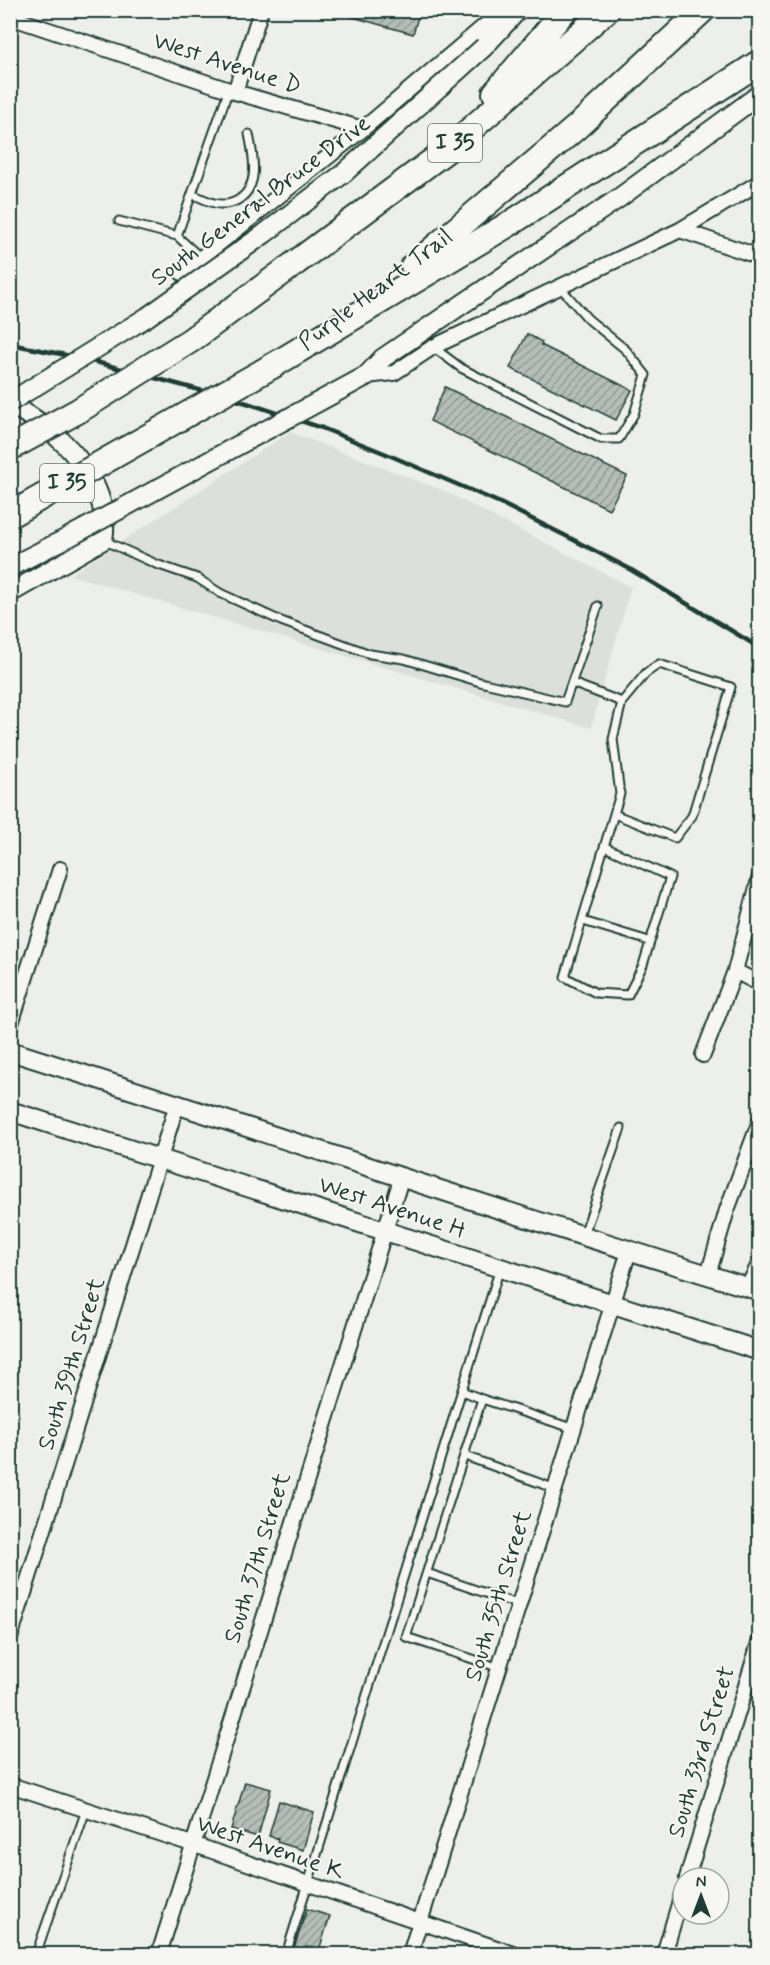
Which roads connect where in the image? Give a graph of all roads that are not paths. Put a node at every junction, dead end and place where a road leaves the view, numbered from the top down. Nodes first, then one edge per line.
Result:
1 (261, 10) edge
2 (503, 10) edge
3 (519, 10) edge
4 (565, 10) edge
5 (607, 10) edge
6 (703, 10) edge
7 (10, 17) edge
8 (759, 62) edge
9 (232, 91) junction
10 (759, 94) edge
11 (363, 129) junction
12 (249, 134) dead end
13 (447, 150) junction
14 (759, 182) edge
15 (192, 194) junction
16 (119, 221) dead end
17 (680, 230) junction
18 (177, 236) junction
19 (759, 257) edge
20 (201, 258) junction
21 (182, 273) dead end
22 (560, 287) junction
23 (433, 347) junction
24 (274, 365) junction
25 (366, 376) junction
26 (10, 403) edge
27 (10, 448) edge
28 (10, 515) edge
29 (103, 540) junction
30 (10, 567) edge
31 (10, 593) edge
32 (598, 606) dead end
33 (572, 683) junction
34 (622, 702) junction
35 (614, 814) junction
36 (605, 847) junction
37 (60, 869) dead end
38 (759, 876) edge
39 (583, 921) junction
40 (649, 941) junction
41 (735, 971) junction
42 (759, 984) edge
43 (10, 1027) edge
44 (10, 1051) edge
45 (702, 1054) dead end
46 (177, 1104) junction
47 (10, 1111) edge
48 (759, 1120) edge
49 (621, 1128) dead end
50 (160, 1158) junction
51 (402, 1176) junction
52 (385, 1231) junction
53 (583, 1236) junction
54 (629, 1251) junction
55 (759, 1262) edge
56 (500, 1268) junction
57 (708, 1275) junction
58 (754, 1289) edge
59 (614, 1305) junction
60 (759, 1351) edge
61 (462, 1391) junction
62 (482, 1399) junction
63 (575, 1429) junction
64 (465, 1456) junction
65 (556, 1489) junction
66 (427, 1573) junction
67 (520, 1605) junction
68 (10, 1638) edge
69 (759, 1640) edge
70 (500, 1668) junction
71 (10, 1785) edge
72 (86, 1809) junction
73 (192, 1844) junction
74 (691, 1866) edge
75 (308, 1885) junction
76 (420, 1924) junction
77 (672, 1926) edge
78 (36, 1954) edge
79 (159, 1954) edge
80 (286, 1954) edge
81 (410, 1954) edge
82 (514, 1954) edge
83 (664, 1954) edge

1 - 9 street
2 - 11 street, South General Bruce Drive
3 - 26 main road, South General Bruce Drive, bridge
4 - 13 highway
5 - 13 highway, I 35
6 - 24 highway, Purple Heart Trail / I 35
7 - 9 street, West Avenue D
8 - 24 highway
9 - 11 street, West Avenue D
9 - 15 lane
10 - 25 main road
11 - 20 street, South General Bruce Drive
12 - 15 lane
13 - 27 highway, I 35, bridge
14 - 17 street
15 - 18 lane
16 - 18 lane
17 - 19 street
17 - 22 street
18 - 20 lane
20 - 21 street, South General Bruce Drive
22 - 23 street
22 - 23 lane
23 - 25 street
24 - 28 highway, Purple Heart Trail / I 35, bridge
25 - 30 main road, bridge
26 - 29 main road
29 - 31 main road
29 - 33 lane
32 - 33 lane
33 - 34 lane
34 - 35 lane
34 - 35 lane
35 - 36 lane
36 - 39 lane
36 - 40 lane
37 - 43 street
38 - 41 street
39 - 40 lane
39 - 40 lane
41 - 42 street
41 - 45 street
44 - 46 main road, West Avenue H
46 - 50 street, South 39th Street
46 - 51 main road, West Avenue H
47 - 50 main road, West Avenue H
48 - 57 street
49 - 53 lane
50 - 52 main road, West Avenue H
50 - 68 street, South 39th Street
51 - 52 street, South 37th Street
51 - 53 main road, West Avenue H
52 - 56 main road, West Avenue H
52 - 73 street, South 37th Street
53 - 54 main road, West Avenue H
54 - 57 main road, West Avenue H
54 - 59 street, South 35th Street
55 - 58 street
56 - 59 main road, West Avenue H
56 - 61 lane
57 - 58 main road, West Avenue H
59 - 60 main road, West Avenue H
59 - 63 street, South 35th Street
61 - 62 lane
61 - 75 lane
62 - 63 lane
62 - 64 lane
63 - 65 street, South 35th Street
64 - 65 lane
64 - 66 lane
65 - 67 street, South 35th Street
66 - 67 lane
66 - 70 lane
67 - 70 street, South 35th Street
69 - 74 street, South 33rd Street
70 - 76 street, South 35th Street
71 - 72 street, West Avenue K
72 - 73 street, West Avenue K
72 - 78 lane
73 - 75 street, West Avenue K
73 - 79 street, South 37th Street
75 - 76 street, West Avenue K
75 - 80 lane
76 - 81 street, South 35th Street
76 - 82 street, West Avenue K
77 - 83 street

